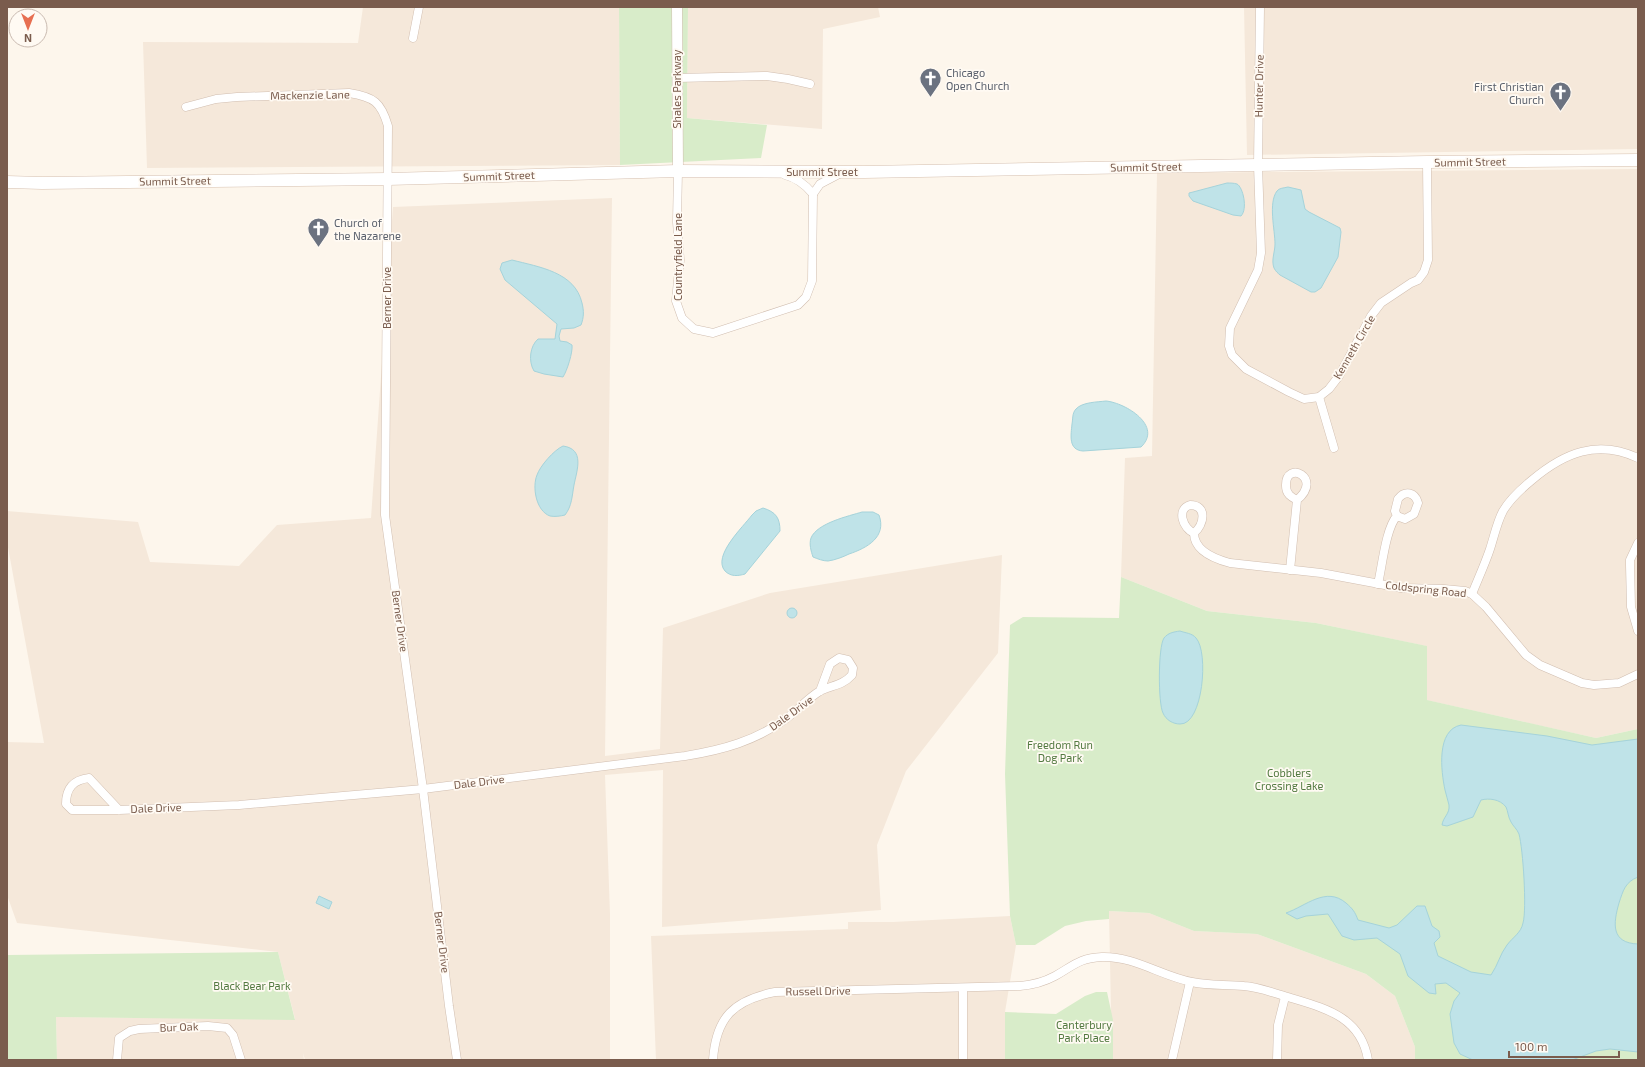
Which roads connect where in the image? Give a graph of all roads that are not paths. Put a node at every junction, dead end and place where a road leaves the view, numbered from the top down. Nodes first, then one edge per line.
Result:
1 (419, 7) edge
2 (677, 7) edge
3 (1260, 7) edge
4 (413, 38) dead end
5 (677, 78) junction
6 (810, 84) dead end
7 (186, 107) dead end
8 (1638, 160) edge
9 (1427, 162) junction
10 (1258, 165) junction
11 (678, 171) junction
12 (773, 171) junction
13 (864, 172) junction
14 (388, 179) junction
15 (7, 182) edge
16 (813, 194) junction
17 (1319, 397) junction
18 (1334, 448) dead end
19 (1638, 458) edge
20 (1297, 500) dead end
21 (1397, 516) dead end
22 (1194, 533) dead end
23 (1638, 543) edge
24 (1290, 570) junction
25 (1378, 584) junction
26 (1472, 594) junction
27 (1638, 630) edge
28 (1638, 674) edge
29 (820, 691) junction
30 (423, 789) junction
31 (119, 810) junction
32 (1190, 982) junction
33 (963, 988) junction
34 (1286, 997) junction
35 (117, 1060) edge
36 (241, 1060) edge
37 (458, 1060) edge
38 (712, 1060) edge
39 (963, 1060) edge
40 (1172, 1060) edge
41 (1277, 1060) edge
42 (1368, 1060) edge

1 - 4 street
2 - 5 street, Shales Parkway
3 - 10 street, Hunter Drive
5 - 6 street
5 - 11 street, Shales Parkway
7 - 14 street, Mackenzie Lane
8 - 9 main road, Summit Street
9 - 10 main road, Summit Street
9 - 17 street, Kenneth Circle
10 - 13 main road, Summit Street
10 - 17 street
11 - 12 main road, Summit Street
11 - 14 main road, Summit Street
11 - 16 street, Countryfield Lane
12 - 13 main road, Summit Street
12 - 16 street
13 - 16 street
14 - 15 main road, Summit Street
14 - 30 street, Berner Drive
17 - 18 street
19 - 26 street
20 - 24 street
21 - 25 street
22 - 24 street, Coldspring Road
23 - 27 street
24 - 25 street, Coldspring Road
25 - 26 street, Coldspring Road
26 - 28 street, Coldspring Road
29 - 29 street, Dale Drive
29 - 30 street, Dale Drive
30 - 31 street, Dale Drive
30 - 37 street, Berner Drive
31 - 31 street, Dale Drive
32 - 33 street, Russell Drive
32 - 34 street, Russell Drive
32 - 40 street
33 - 38 street, Russell Drive
33 - 39 street
34 - 41 street
34 - 42 street, Russell Drive
35 - 36 street, Bur Oak

